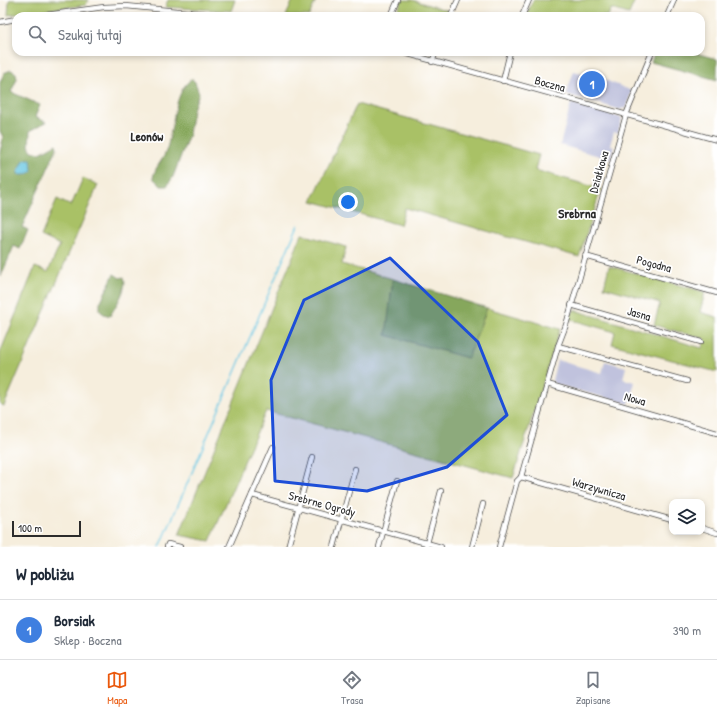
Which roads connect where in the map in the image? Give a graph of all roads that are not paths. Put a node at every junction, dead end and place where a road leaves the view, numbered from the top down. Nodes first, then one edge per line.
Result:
1 (398, 0) edge
2 (458, 0) edge
3 (528, 0) edge
4 (674, 0) edge
5 (68, 12) edge
6 (187, 12) edge
7 (393, 12) edge
8 (453, 12) edge
9 (524, 12) edge
10 (669, 12) edge
11 (12, 20) edge
12 (0, 22) edge
13 (413, 56) edge
14 (434, 56) edge
15 (509, 56) edge
16 (650, 56) edge
17 (432, 62) junction
18 (503, 81) junction
19 (626, 115) junction
20 (717, 140) edge
21 (585, 256) junction
22 (717, 293) edge
23 (571, 305) junction
24 (701, 342) dead end
25 (558, 346) junction
26 (687, 381) dead end
27 (547, 384) junction
28 (717, 433) edge
29 (273, 447) dead end
30 (312, 457) dead end
31 (355, 469) dead end
32 (521, 477) junction
33 (397, 480) dead end
34 (441, 491) dead end
35 (252, 495) junction
36 (484, 504) dead end
37 (298, 508) junction
38 (669, 519) edge
39 (341, 520) junction
40 (705, 529) edge
41 (383, 531) junction
42 (717, 533) edge
43 (427, 545) edge
44 (168, 546) edge
45 (180, 547) edge
46 (229, 547) edge
47 (288, 547) edge
48 (334, 547) edge
49 (379, 547) edge
50 (441, 547) edge
51 (472, 547) edge
52 (499, 547) edge

1 - 7 street
2 - 8 street
3 - 9 street
4 - 10 street
5 - 6 street
11 - 12 street
13 - 17 street, Boczna
14 - 17 street
15 - 18 street
16 - 19 street, Działkowa
17 - 18 street, Boczna
18 - 19 street, Boczna
19 - 20 street, Boczna
19 - 21 street, Działkowa
21 - 22 street, Pogodna
21 - 23 street, Działkowa
23 - 24 street, Jasna
23 - 25 street, Działkowa
25 - 26 street
25 - 27 street, Działkowa
27 - 28 street, Nowa
27 - 32 street, Działkowa
29 - 35 street
30 - 37 street
31 - 39 street
32 - 38 street, Warzywnicza
32 - 52 street
33 - 41 street
34 - 43 street
35 - 37 street, Srebrne Ogrody
35 - 46 street
36 - 51 street
37 - 39 street, Srebrne Ogrody
37 - 47 street
39 - 41 street, Srebrne Ogrody
39 - 48 street
40 - 42 street
41 - 43 street, Srebrne Ogrody
41 - 49 street
43 - 50 street, Srebrne Ogrody
44 - 45 street

